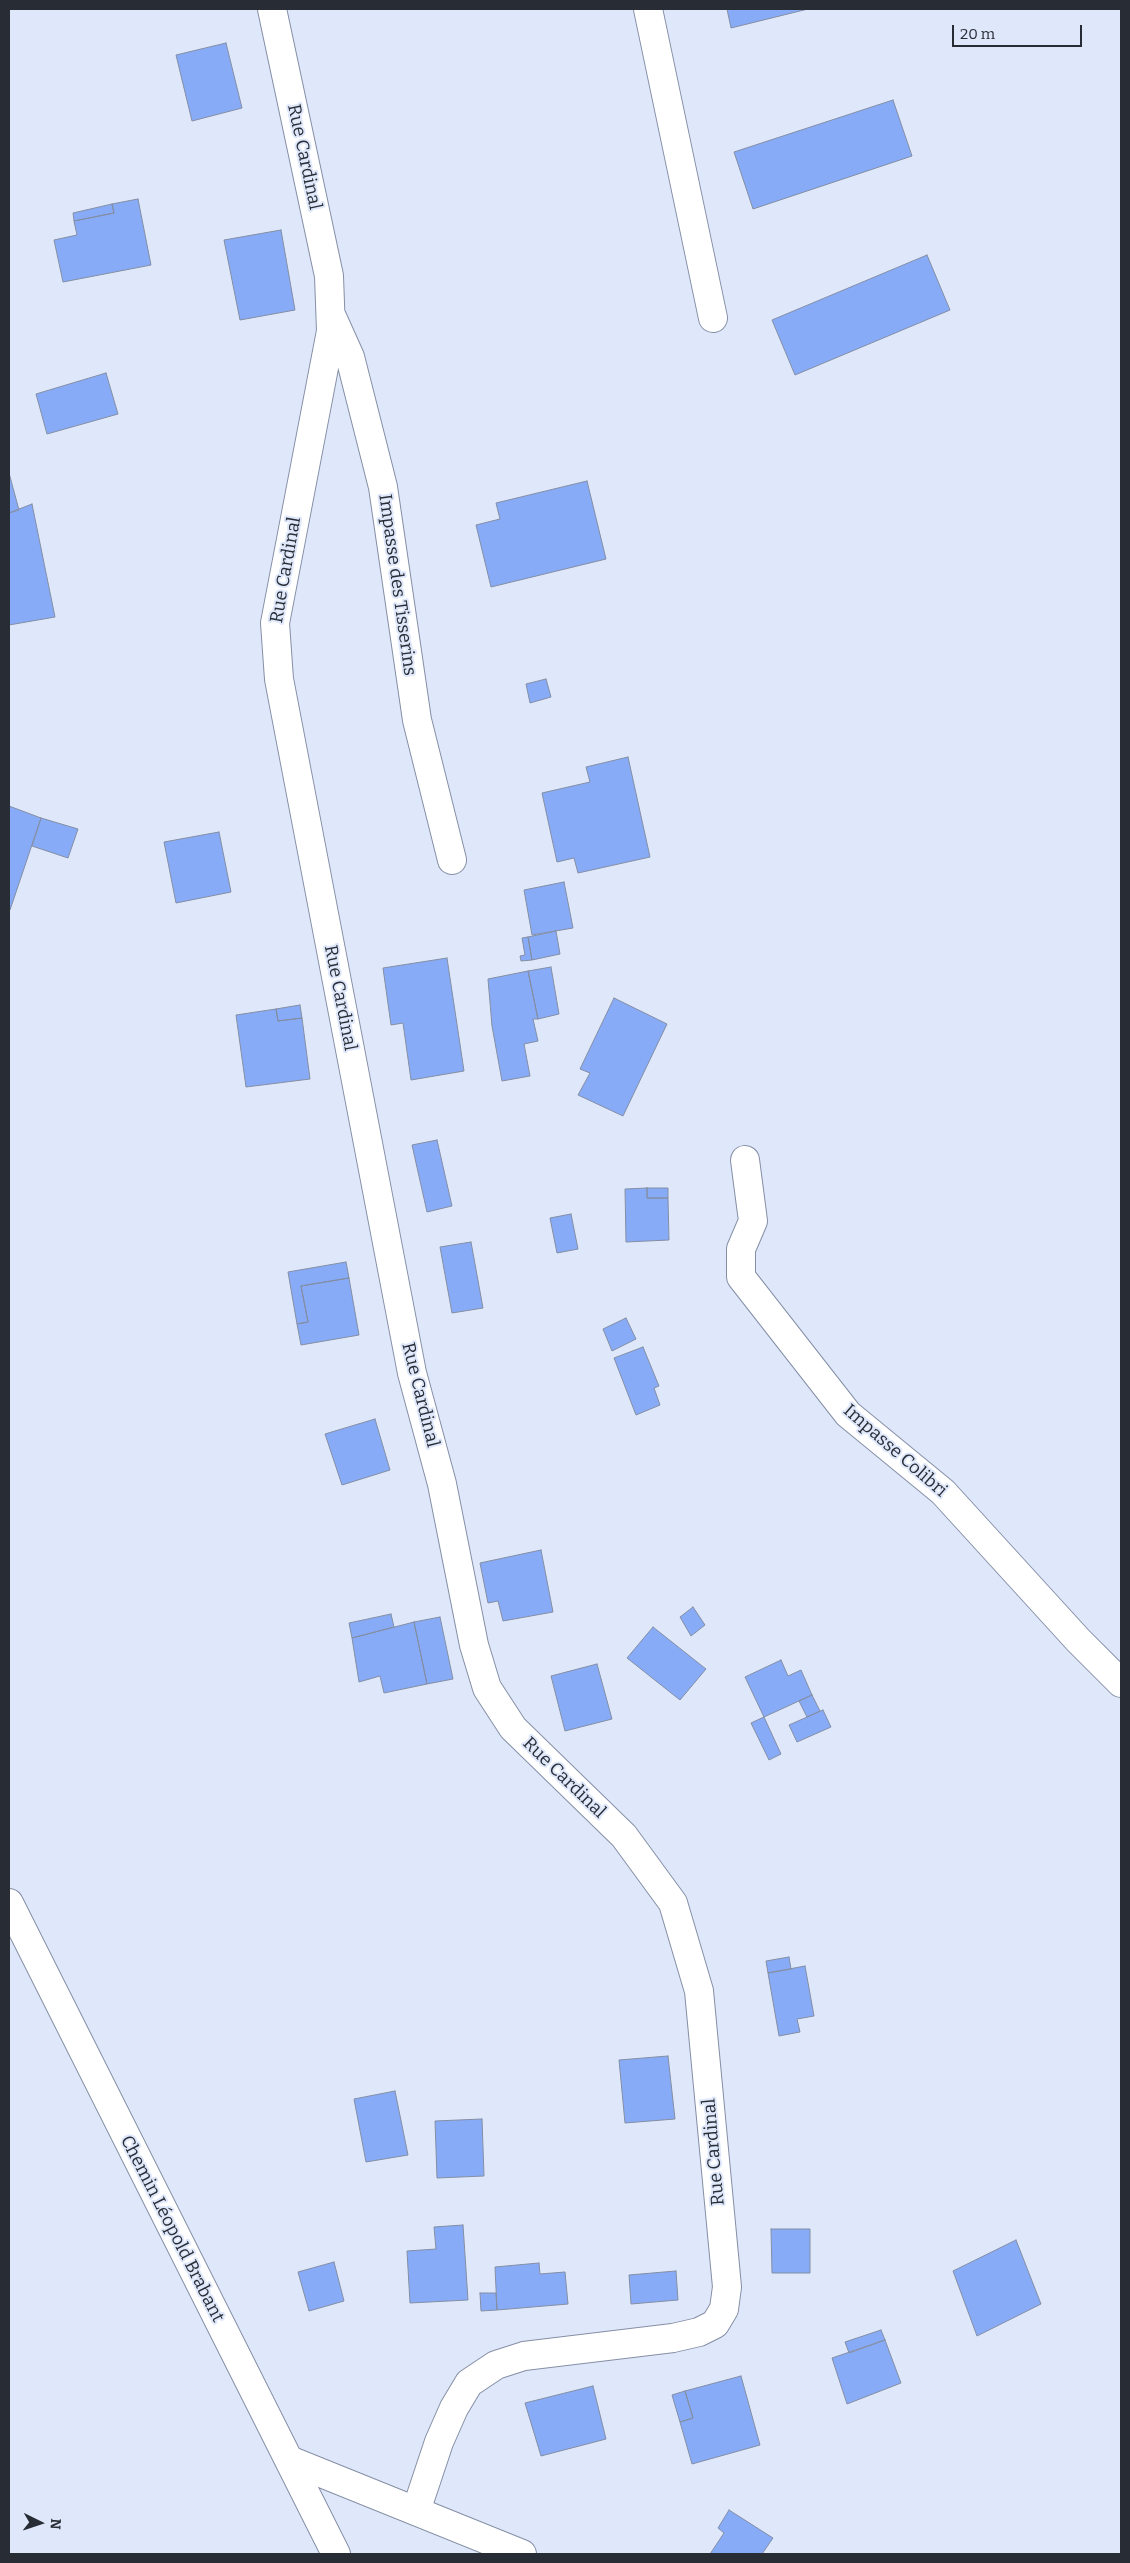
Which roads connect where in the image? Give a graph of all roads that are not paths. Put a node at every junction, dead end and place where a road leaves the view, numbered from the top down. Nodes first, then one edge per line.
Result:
1 (272, 9) edge
2 (648, 9) edge
3 (330, 314) junction
4 (712, 318) dead end
5 (452, 860) dead end
6 (745, 1160) dead end
7 (1121, 1683) edge
8 (9, 1903) edge
9 (289, 2460) junction
10 (416, 2512) junction
11 (336, 2554) edge
12 (522, 2554) edge

1 - 3 street, Rue Cardinal
2 - 4 street
3 - 5 street, Impasse des Tisserins
3 - 10 street, Rue Cardinal
6 - 7 street, Impasse Colibri
8 - 9 street, Chemin Léopold Brabant
9 - 10 street
9 - 11 street, Chemin Léopold Brabant
10 - 12 street

